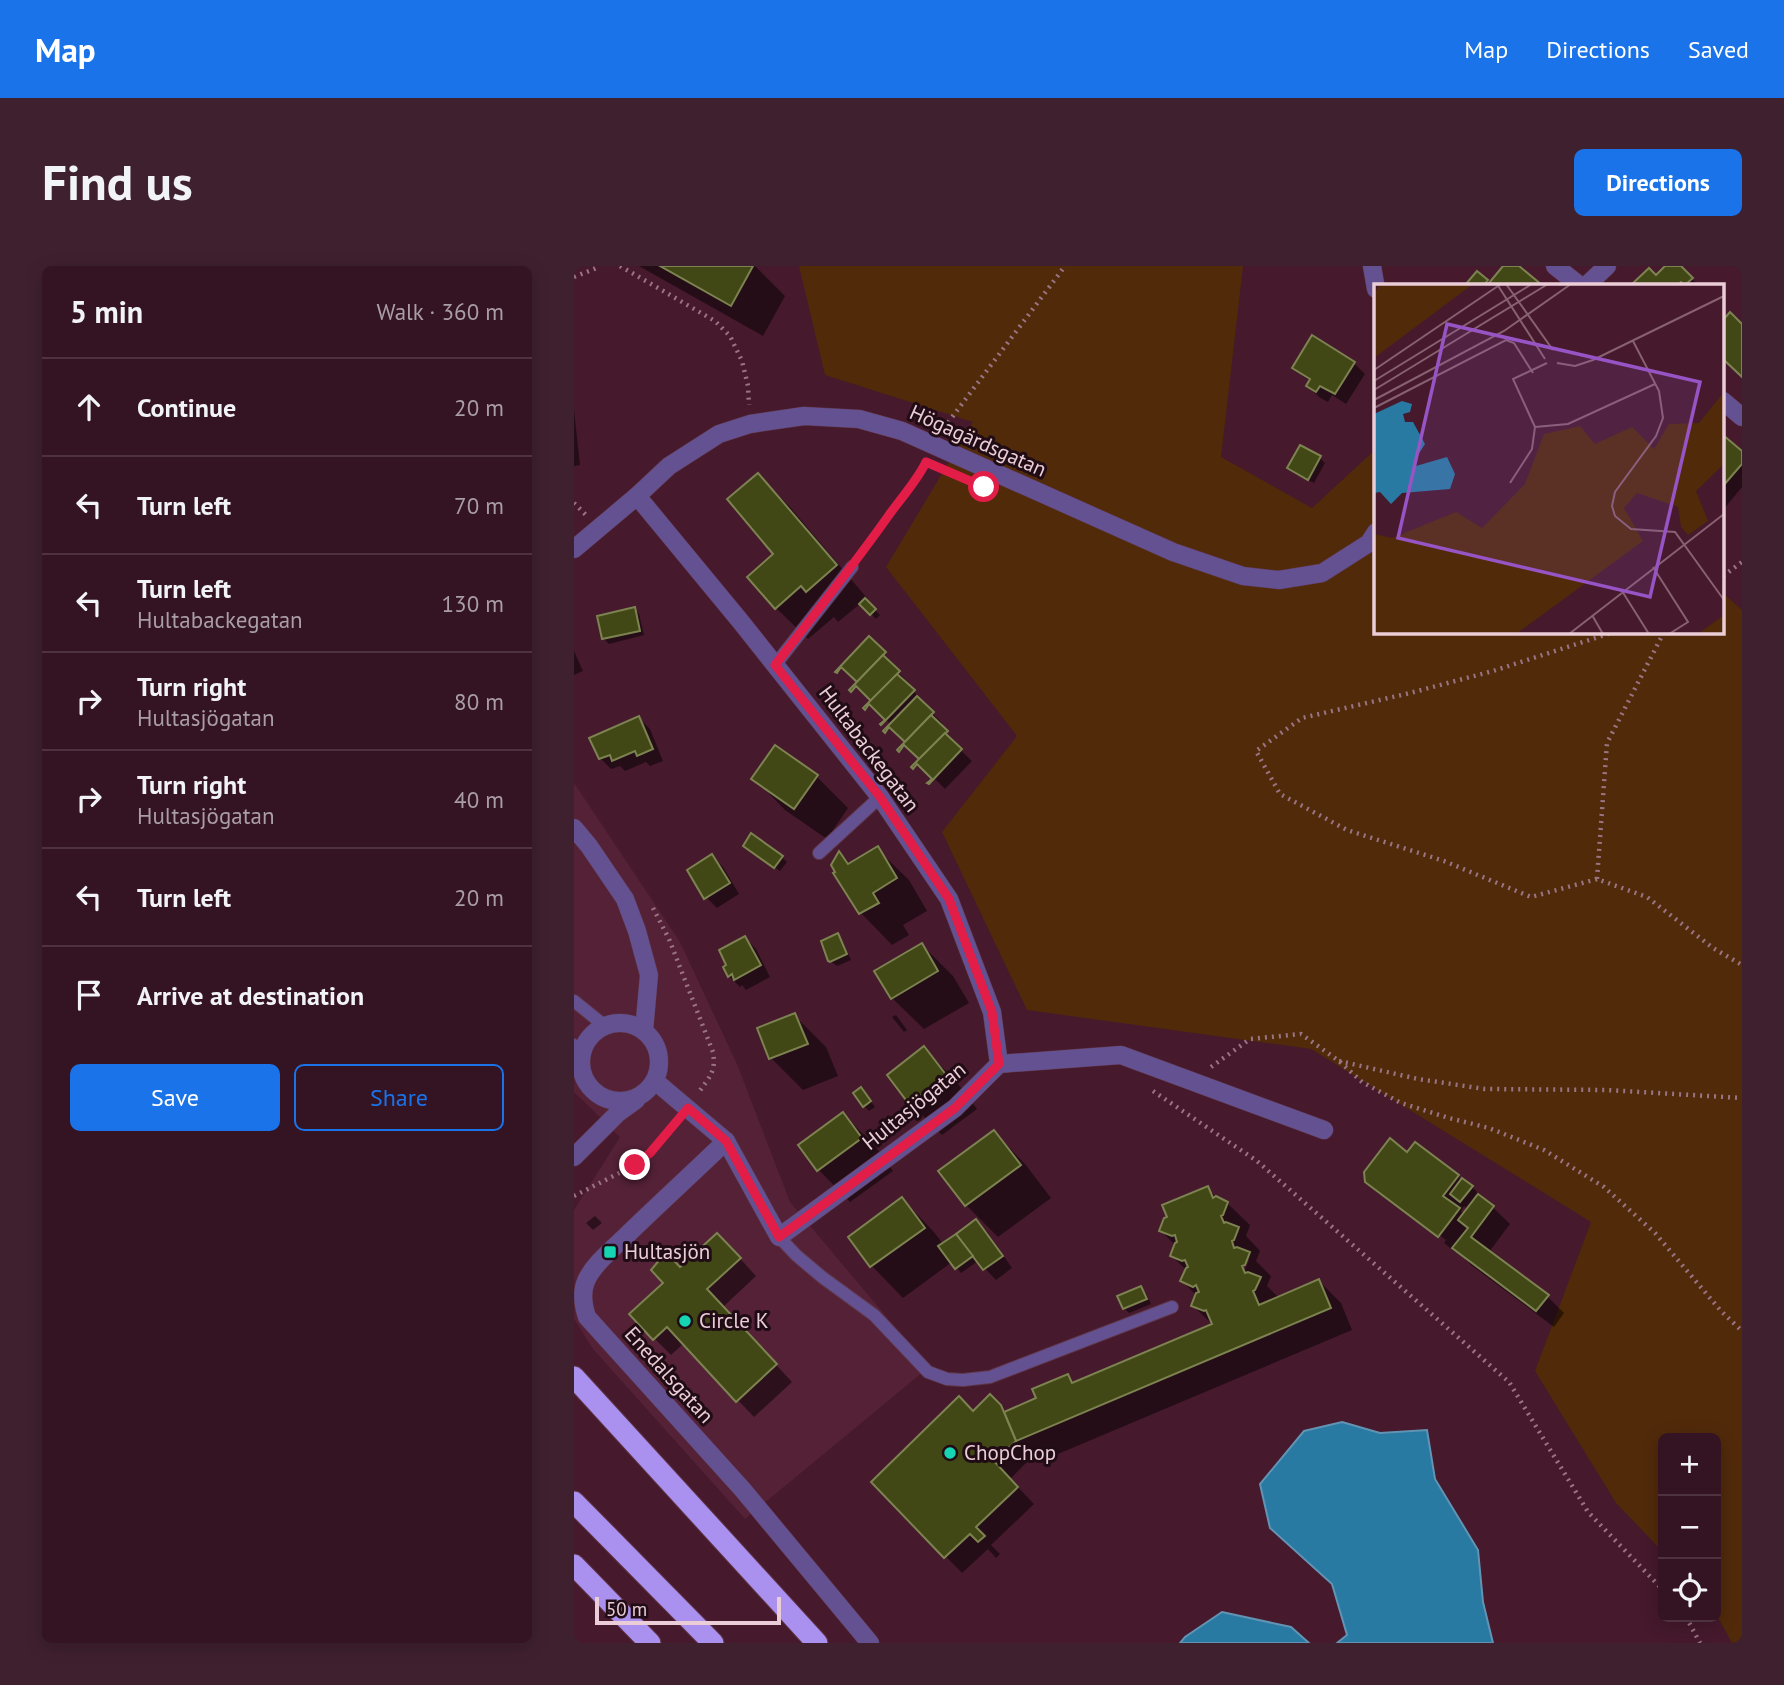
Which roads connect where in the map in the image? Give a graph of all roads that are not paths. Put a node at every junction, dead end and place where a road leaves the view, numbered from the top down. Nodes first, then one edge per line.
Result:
1 (1372, 266) edge
2 (1555, 266) edge
3 (1607, 266) edge
4 (1375, 284) edge
5 (1578, 284) edge
6 (1588, 284) edge
7 (1724, 402) edge
8 (1742, 417) edge
9 (637, 496) junction
10 (1374, 535) edge
11 (574, 549) edge
12 (852, 567) road end
13 (775, 665) junction
14 (880, 797) junction
15 (574, 828) edge
16 (819, 853) dead end
17 (574, 1001) edge
18 (605, 1026) junction
19 (644, 1031) junction
20 (578, 1062) edge
21 (999, 1064) junction
22 (656, 1081) junction
23 (640, 1097) junction
24 (1324, 1130) dead end
25 (726, 1141) junction
26 (574, 1157) edge
27 (779, 1237) junction
28 (1172, 1307) dead end
29 (574, 1377) edge
30 (574, 1502) edge
31 (574, 1565) edge
32 (650, 1643) edge
33 (713, 1643) edge
34 (817, 1643) edge
35 (870, 1643) edge

1 - 4 street
2 - 5 street
3 - 6 street
7 - 8 street
9 - 10 street, Högagärdsgatan
9 - 11 street, Högagärdsgatan
9 - 13 street, Hultabackegatan
12 - 13 lane
13 - 14 street, Hultabackegatan
14 - 16 lane
14 - 21 street, Hultabackegatan
15 - 19 street
17 - 18 lane
18 - 19 street
18 - 20 street
19 - 22 street
20 - 23 street
21 - 24 street, Hultasjögatan
21 - 27 street, Hultasjögatan
22 - 23 street
22 - 25 street
23 - 26 street
25 - 27 street
25 - 35 street, Enedalsgatan
27 - 28 lane
29 - 34 highway
30 - 33 highway
31 - 32 highway

